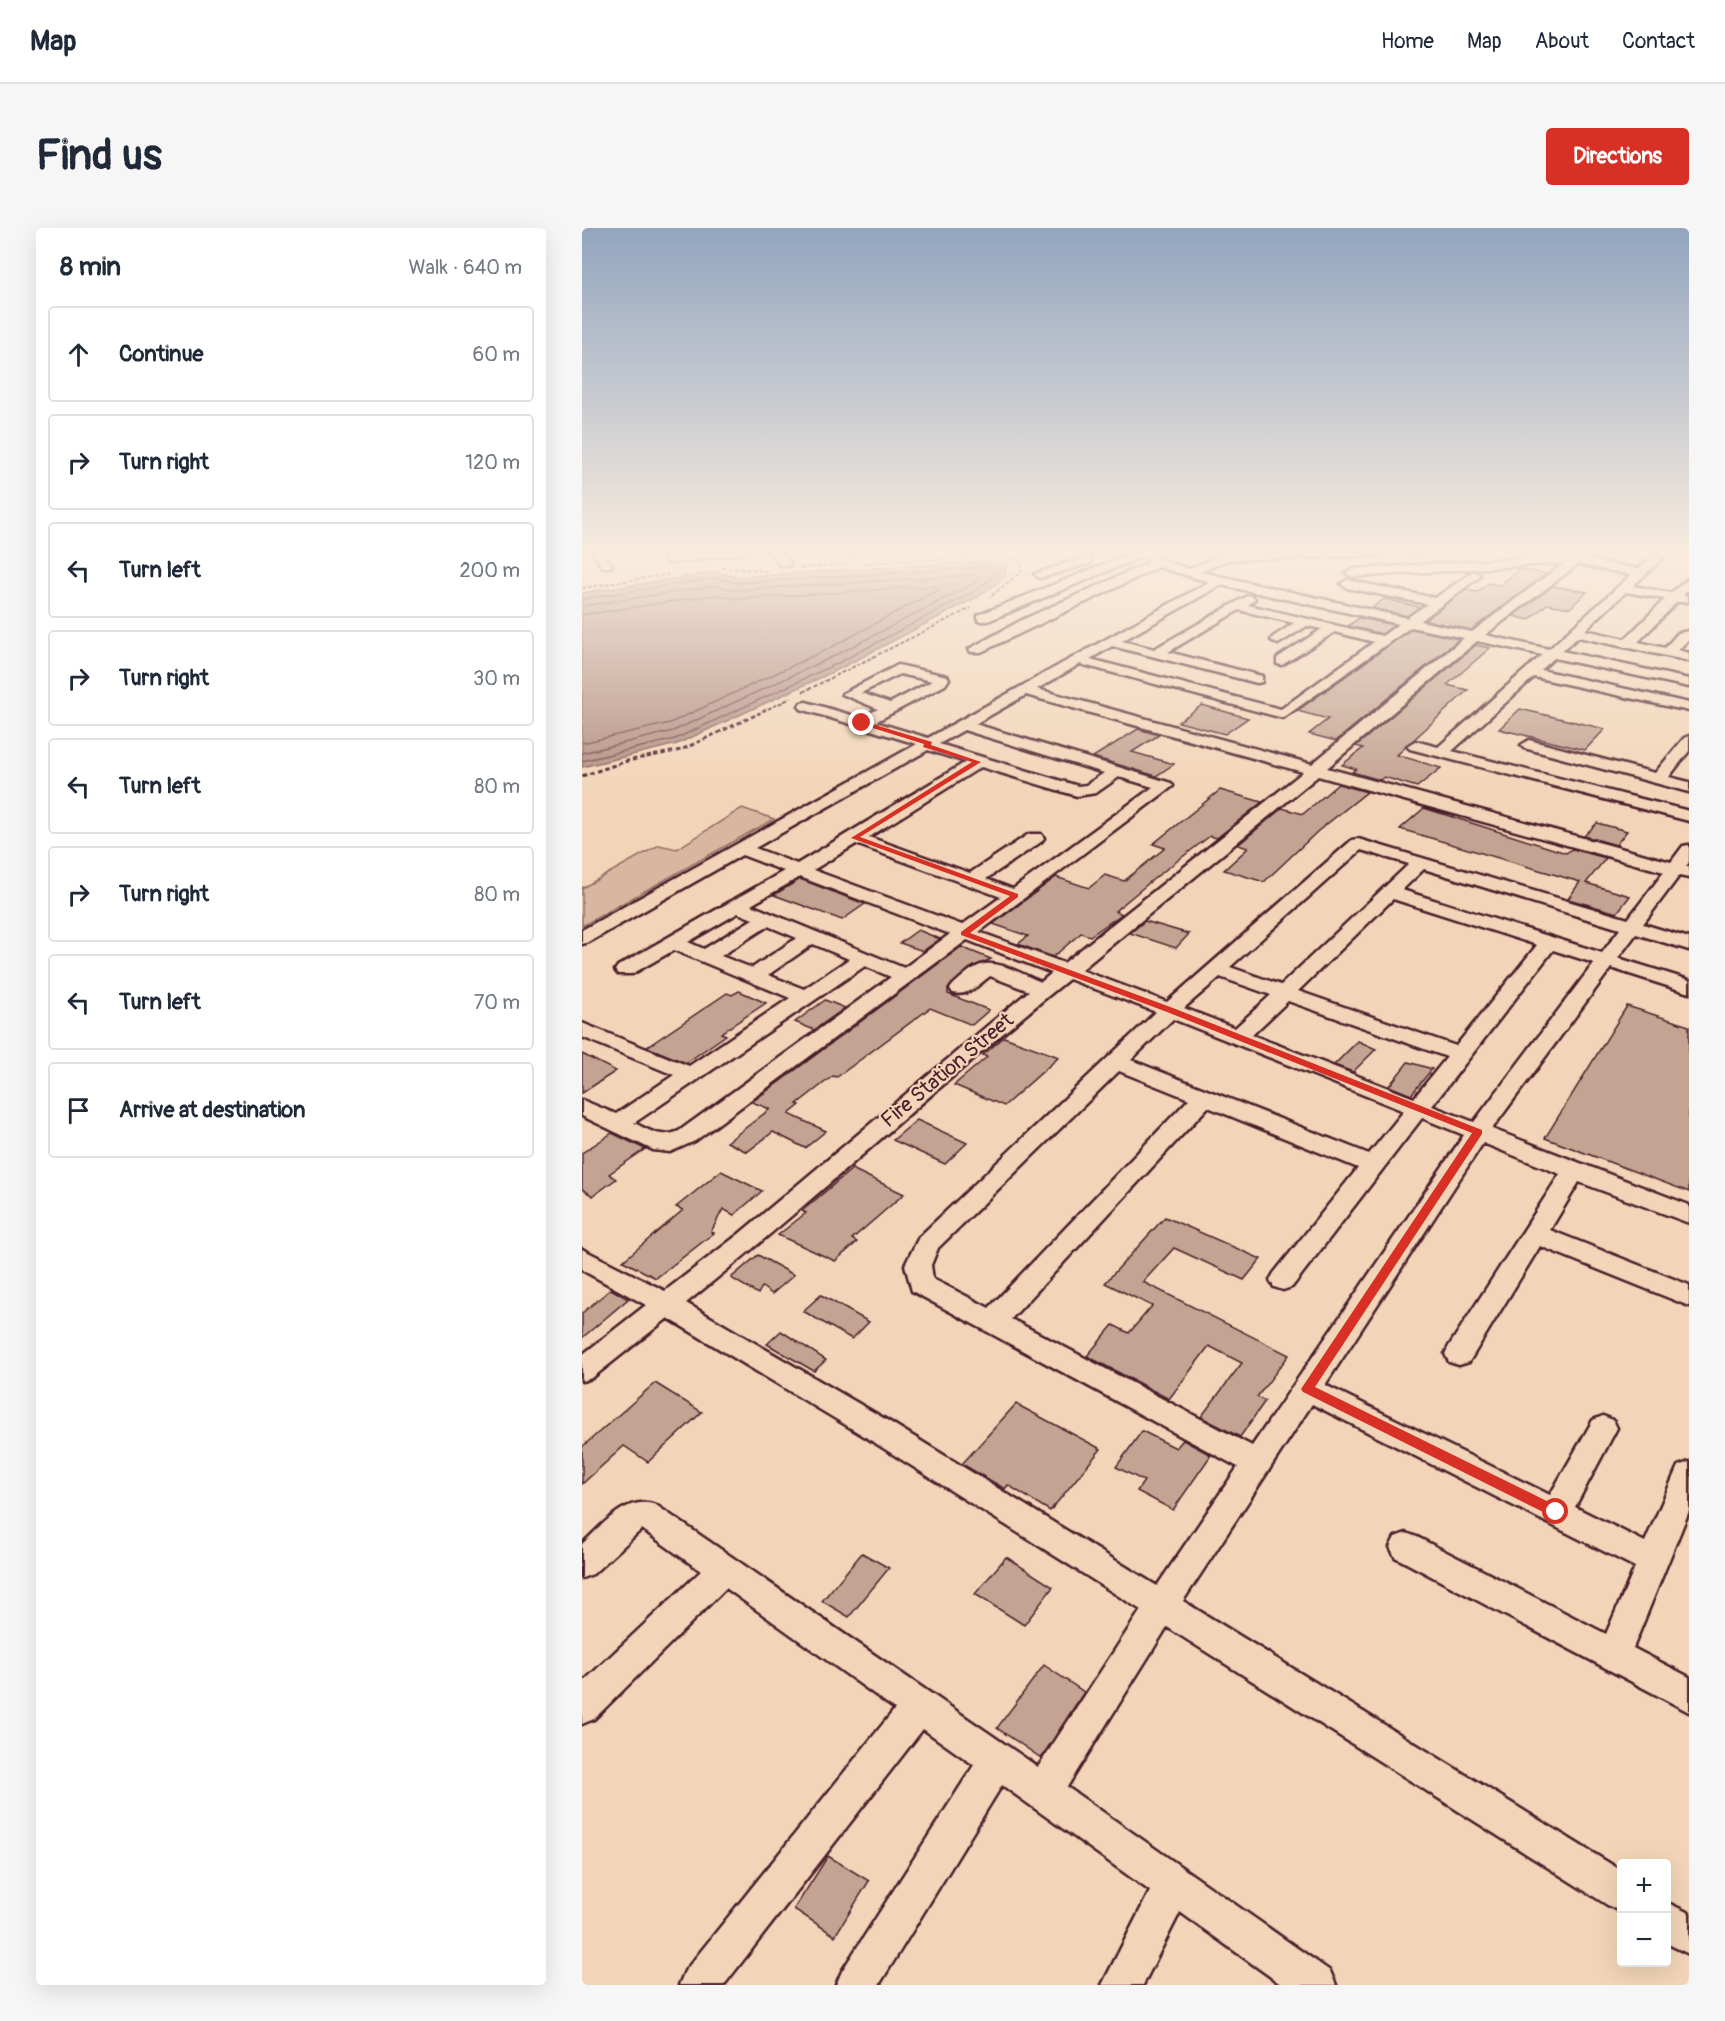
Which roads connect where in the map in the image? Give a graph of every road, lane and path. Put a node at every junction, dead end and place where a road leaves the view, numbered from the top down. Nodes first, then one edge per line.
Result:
1 (923, 632) edge
2 (1009, 632) edge
3 (1129, 632) edge
4 (1193, 632) edge
5 (1289, 632) edge
6 (1327, 632) edge
7 (1350, 632) edge
8 (1395, 632) edge
9 (1456, 632) edge
10 (1480, 632) edge
11 (1575, 632) joint
12 (1640, 632) edge
13 (1689, 634) edge
14 (1475, 636) junction
15 (1278, 640) dead end
16 (1384, 640) junction
17 (1111, 642) junction
18 (1628, 644) junction
19 (976, 649) dead end
20 (1157, 653) junction
21 (1553, 653) junction
22 (1668, 653) junction
23 (1689, 657) edge
24 (1079, 660) junction
25 (1282, 661) dead end
26 (1532, 672) junction
27 (1689, 683) edge
28 (1025, 690) junction
29 (1228, 699) junction
30 (806, 706) dead end
31 (1689, 707) edge
32 (891, 708) junction
33 (862, 723) junction
34 (963, 725) junction
35 (1689, 741) edge
36 (928, 744) junction
37 (1415, 746) dead end
38 (1441, 753) junction
39 (978, 762) junction
40 (1511, 770) junction
41 (1117, 771) junction
42 (1314, 771) junction
43 (582, 777) edge
44 (1659, 779) junction
45 (1689, 787) edge
46 (1689, 816) edge
47 (855, 838) junction
48 (1035, 838) dead end
49 (741, 849) junction
50 (1689, 850) edge
51 (1421, 862) junction
52 (798, 870) junction
53 (1682, 871) edge
54 (972, 880) junction
55 (1391, 892) junction
56 (1016, 896) junction
57 (737, 906) junction
58 (766, 919) junction
59 (1632, 927) junction
60 (964, 933) junction
61 (582, 938) edge
62 (810, 938) junction
63 (673, 943) junction
64 (1548, 943) junction
65 (1689, 944) edge
66 (705, 957) junction
67 (862, 958) junction
68 (1606, 961) junction
69 (1217, 969) junction
70 (625, 970) dead end
71 (1066, 972) junction
72 (753, 976) junction
73 (906, 976) junction
74 (1689, 987) edge
75 (960, 989) dead end
76 (1044, 990) junction
77 (1286, 994) junction
78 (805, 997) junction
79 (1170, 1010) junction
80 (582, 1029) edge
81 (1238, 1037) junction
82 (1461, 1055) junction
83 (1114, 1061) junction
84 (692, 1075) junction
85 (1204, 1097) junction
86 (582, 1107) edge
87 (1418, 1108) junction
88 (617, 1124) junction
89 (1478, 1132) junction
90 (1372, 1164) junction
91 (1574, 1171) junction
92 (1689, 1214) edge
93 (1535, 1234) junction
94 (582, 1258) edge
95 (1283, 1280) dead end
96 (1689, 1296) edge
97 (669, 1304) junction
98 (993, 1321) junction
99 (1459, 1354) dead end
100 (582, 1370) edge
101 (1307, 1389) junction
102 (1603, 1428) dead end
103 (1258, 1462) junction
104 (1689, 1474) edge
105 (1556, 1512) junction
106 (1406, 1547) dead end
107 (1653, 1561) junction
108 (582, 1564) edge
109 (725, 1568) junction
110 (1162, 1605) junction
111 (1614, 1654) junction
112 (1689, 1695) edge
113 (920, 1705) junction
114 (582, 1707) edge
115 (997, 1760) junction
116 (1042, 1792) junction
117 (1174, 1885) junction
118 (1617, 1890) edge
119 (1671, 1924) edge
120 (1689, 1935) edge
121 (699, 1985) edge
122 (856, 1985) edge
123 (1122, 1985) edge
124 (1316, 1985) edge

1 - 43 path
2 - 19 street
3 - 17 street
4 - 20 street
5 - 15 street
6 - 25 street
7 - 16 street
8 - 16 street
9 - 14 street
10 - 14 street, Fire Station Street
11 - 18 street
11 - 21 street
12 - 18 street
13 - 22 street
14 - 21 street
14 - 42 street, Fire Station Street
16 - 29 street
17 - 20 street
17 - 24 street
18 - 22 street
20 - 29 street
21 - 26 street
21 - 27 street
22 - 23 street
24 - 28 street
24 - 29 street
26 - 31 street
26 - 38 street
28 - 34 street
28 - 42 street
30 - 33 street
32 - 32 street
32 - 33 street
33 - 36 street
34 - 36 street
34 - 41 street
35 - 44 street
36 - 39 street
36 - 49 street
37 - 38 street
38 - 40 street
39 - 41 street
39 - 47 street
40 - 44 street
40 - 46 street
41 - 56 street
42 - 53 street
42 - 71 street, Fire Station Street
44 - 45 street
47 - 52 street
47 - 54 street
48 - 54 street
49 - 52 street
49 - 61 street
50 - 53 street
51 - 55 street
51 - 59 street
51 - 69 street
52 - 57 street
52 - 60 street
53 - 59 street
54 - 56 street
55 - 64 street
55 - 77 street
56 - 60 street
57 - 58 street
57 - 63 street
58 - 62 street
58 - 66 street
59 - 65 street
59 - 68 street
60 - 71 street
60 - 73 street
62 - 67 street
62 - 72 street
63 - 66 street
63 - 70 street
64 - 68 street
64 - 82 street
66 - 72 street
67 - 73 street
67 - 78 street
68 - 74 street
68 - 89 street
69 - 77 street
69 - 79 street
71 - 76 street, Fire Station Street
71 - 79 street
72 - 78 street
73 - 88 street
75 - 76 street
76 - 97 street, Fire Station Street
77 - 81 street
77 - 82 street
78 - 84 street
79 - 81 street
79 - 83 street
80 - 84 street
81 - 87 street
82 - 87 street
83 - 85 street
83 - 98 street
84 - 88 street
85 - 90 street
85 - 98 street
86 - 88 street
87 - 89 street
87 - 90 street
89 - 91 street
89 - 101 street
90 - 95 street
91 - 92 street
91 - 93 street
93 - 96 street
93 - 99 street
94 - 97 street
97 - 100 street, Fire Station Street
97 - 110 street
98 - 103 street
101 - 103 street
101 - 105 street
102 - 105 street
103 - 110 street
104 - 107 street
105 - 107 street
106 - 111 street
107 - 111 street
108 - 109 street
109 - 113 street
109 - 114 street
110 - 116 street
110 - 118 street
111 - 112 street
113 - 115 street
113 - 121 street
115 - 116 street
115 - 122 street
116 - 117 street
117 - 123 street
117 - 124 street
119 - 120 street

